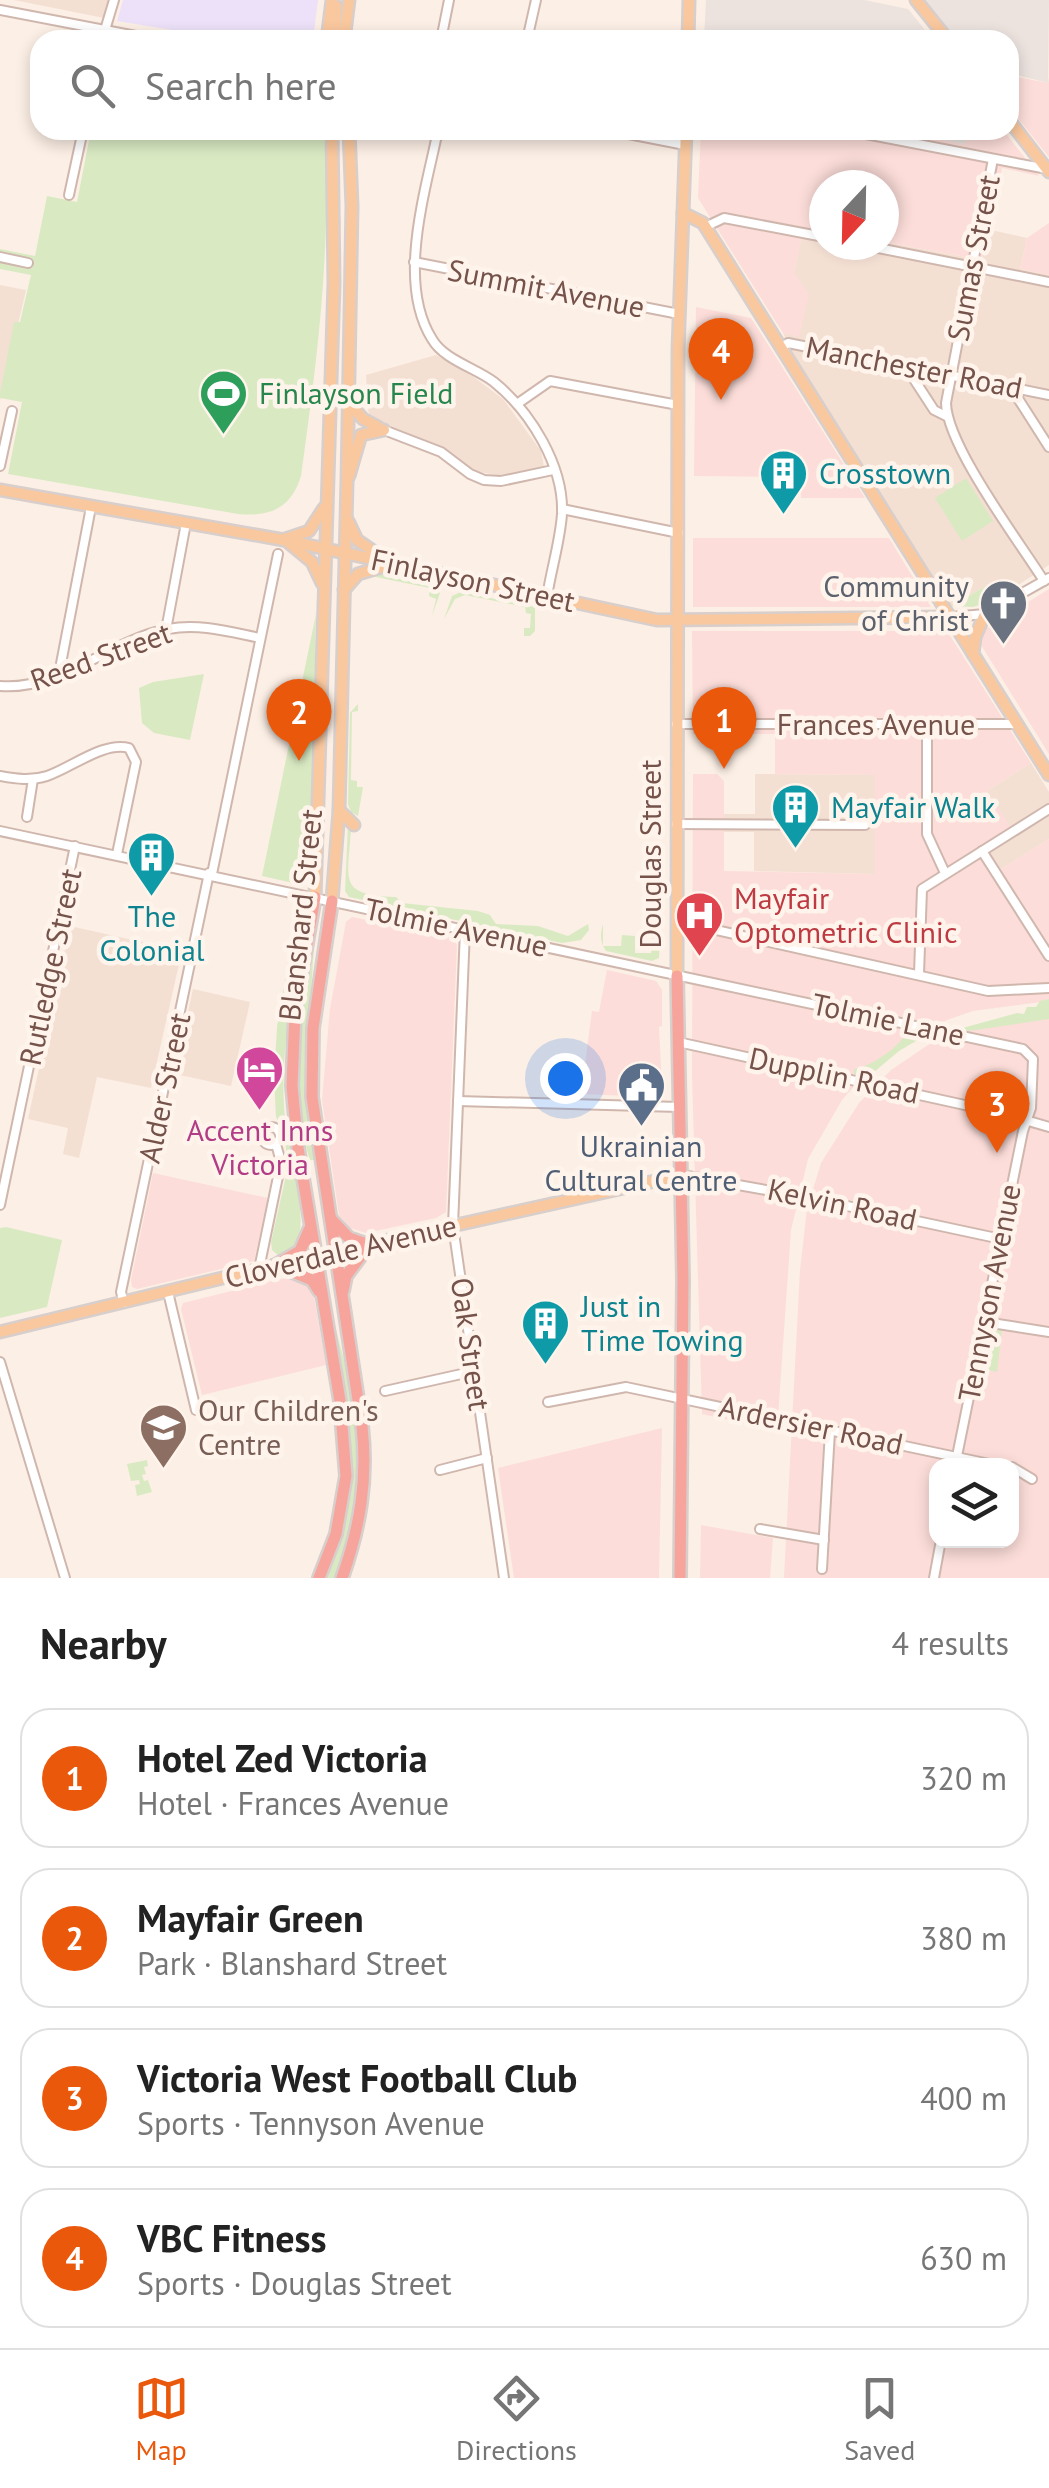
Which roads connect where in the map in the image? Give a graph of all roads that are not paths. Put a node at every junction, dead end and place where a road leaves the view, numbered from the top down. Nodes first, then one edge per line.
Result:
1 (114, 0) edge
2 (334, 0) edge
3 (349, 0) edge
4 (449, 0) edge
5 (536, 0) edge
6 (689, 0) edge
7 (916, 0) edge
8 (0, 10) edge
9 (104, 30) joint
10 (329, 30) edge
11 (335, 30) edge
12 (345, 30) edge
13 (442, 30) edge
14 (529, 30) edge
15 (688, 30) edge
16 (940, 30) edge
17 (1019, 133) edge
18 (82, 140) edge
19 (332, 140) edge
20 (349, 140) edge
21 (436, 140) edge
22 (660, 140) edge
23 (686, 140) edge
24 (896, 140) edge
25 (686, 145) junction
26 (993, 159) junction
27 (1048, 170) edge
28 (70, 195) dead end
29 (683, 213) junction
30 (705, 227) junction
31 (809, 234) edge
32 (899, 252) edge
33 (0, 258) edge
34 (414, 262) junction
35 (28, 263) dead end
36 (972, 266) junction
37 (1049, 282) edge
38 (679, 314) junction
39 (781, 348) junction
40 (905, 366) junction
41 (951, 375) junction
42 (1019, 389) junction
43 (1049, 394) edge
44 (348, 402) junction
45 (517, 404) junction
46 (678, 405) junction
47 (12, 411) dead end
48 (946, 416) junction
49 (384, 430) junction
50 (1049, 448) edge
51 (0, 466) edge
52 (553, 470) junction
53 (346, 481) junction
54 (0, 490) edge
55 (327, 502) junction
56 (91, 507) junction
57 (562, 509) junction
58 (346, 512) junction
59 (186, 523) junction
60 (680, 533) junction
61 (284, 540) junction
62 (326, 548) junction
63 (345, 552) junction
64 (278, 554) dead end
65 (392, 564) junction
66 (1046, 579) edge
67 (324, 590) junction
68 (344, 591) junction
69 (547, 597) junction
70 (985, 614) junction
71 (951, 617) junction
72 (678, 620) junction
73 (166, 630) junction
74 (260, 638) junction
75 (973, 655) junction
76 (59, 674) junction
77 (0, 686) edge
78 (676, 724) junction
79 (1016, 724) junction
80 (928, 726) junction
81 (1049, 775) edge
82 (0, 776) edge
83 (34, 779) junction
84 (1049, 809) edge
85 (339, 810) junction
86 (28, 817) dead end
87 (676, 824) junction
88 (354, 825) dead end
89 (865, 826) dead end
90 (0, 831) edge
91 (76, 846) junction
92 (982, 851) junction
93 (117, 854) junction
94 (946, 873) junction
95 (210, 874) junction
96 (315, 897) junction
97 (332, 901) junction
98 (676, 921) junction
99 (465, 930) junction
100 (1049, 956) edge
101 (919, 974) junction
102 (677, 976) junction
103 (1049, 988) edge
104 (677, 1042) junction
105 (458, 1100) junction
106 (678, 1107) junction
107 (1026, 1121) junction
108 (1049, 1127) edge
109 (276, 1144) dead end
110 (682, 1175) junction
111 (0, 1206) edge
112 (328, 1215) junction
113 (310, 1224) junction
114 (453, 1226) junction
115 (1001, 1239) junction
116 (369, 1245) junction
117 (334, 1254) junction
118 (316, 1258) junction
119 (276, 1265) junction
120 (259, 1269) junction
121 (168, 1292) junction
122 (342, 1298) junction
123 (323, 1299) junction
124 (124, 1303) junction
125 (985, 1322) junction
126 (0, 1332) edge
127 (1049, 1332) edge
128 (0, 1362) edge
129 (475, 1371) junction
130 (385, 1391) dead end
131 (681, 1398) junction
132 (548, 1402) dead end
133 (196, 1410) dead end
134 (830, 1430) junction
135 (487, 1458) junction
136 (940, 1458) edge
137 (957, 1458) edge
138 (440, 1470) dead end
139 (1019, 1472) edge
140 (1032, 1479) dead end
141 (760, 1528) dead end
142 (824, 1540) junction
143 (940, 1548) edge
144 (822, 1569) dead end
145 (66, 1578) edge
146 (320, 1578) edge
147 (342, 1578) edge
148 (504, 1578) edge
149 (680, 1578) edge
150 (934, 1578) edge

1 - 9 street
2 - 10 main road
2 - 11 main road
3 - 12 main road
4 - 13 street
5 - 14 street
6 - 15 main road
7 - 16 main road
8 - 9 street
17 - 27 main road
18 - 28 street
19 - 55 main road, Blanshard Street
20 - 44 main road, Blanshard Street
21 - 34 street
22 - 25 street
23 - 25 main road, Douglas Street
24 - 26 street
25 - 29 main road, Douglas Street
26 - 27 street
26 - 36 street, Sumas Street
29 - 30 main road
29 - 38 main road, Douglas Street
30 - 31 street
30 - 39 main road
32 - 36 street
33 - 35 street
34 - 38 street, Summit Avenue
34 - 45 street
36 - 37 street
36 - 41 street, Sumas Street
38 - 46 main road, Douglas Street
39 - 40 street, Manchester Road
39 - 71 main road
40 - 41 street, Manchester Road
40 - 48 street
41 - 42 street, Manchester Road
41 - 48 street, Sumas Street
42 - 43 street, Manchester Road
42 - 50 street
44 - 49 main road
44 - 53 main road, Blanshard Street
45 - 46 street
45 - 52 street
46 - 60 main road, Douglas Street
47 - 51 street
48 - 66 street
49 - 52 street
49 - 53 main road
52 - 57 street
53 - 58 main road, Blanshard Street
54 - 56 main road, Finlayson Street
55 - 61 main road
55 - 62 main road, Blanshard Street
56 - 59 main road, Finlayson Street
56 - 76 street
57 - 60 street
57 - 69 street
58 - 63 main road, Blanshard Street
58 - 65 main road
59 - 61 main road, Finlayson Street
59 - 73 street
60 - 72 main road, Douglas Street
61 - 62 main road, Finlayson Street
61 - 67 main road
62 - 63 main road, Finlayson Street
62 - 67 main road, Blanshard Street
63 - 65 main road, Finlayson Street
63 - 68 main road, Blanshard Street
64 - 74 street, Alder Street
65 - 68 main road
65 - 69 main road, Finlayson Street
66 - 70 street
67 - 96 main road, Blanshard Street
68 - 85 main road, Blanshard Street
69 - 72 main road, Finlayson Street
70 - 71 street
70 - 75 main road
71 - 72 main road, Finlayson Street
71 - 75 main road
72 - 78 main road, Douglas Street
73 - 74 street, Reed Street
73 - 76 street, Reed Street
74 - 95 street, Alder Street
75 - 79 main road
76 - 77 street, Reed Street
78 - 80 street, Frances Avenue
78 - 87 main road, Douglas Street
79 - 80 street, Frances Avenue
79 - 81 main road
80 - 94 street
82 - 83 street
83 - 86 street
83 - 93 street, Rutledge Street
84 - 92 street
85 - 88 main road
85 - 97 main road, Blanshard Street
87 - 89 street
87 - 98 main road, Douglas Street
90 - 91 street, Tolmie Avenue
91 - 93 street, Tolmie Avenue
91 - 111 street, Rutledge Street
92 - 94 street
92 - 100 street
93 - 95 street, Tolmie Avenue
94 - 101 street
95 - 96 street, Tolmie Avenue
95 - 124 street, Alder Street
96 - 97 street, Tolmie Avenue
96 - 113 highway, Blanshard Street
97 - 99 street, Tolmie Avenue
97 - 112 highway, Blanshard Street
98 - 101 street
98 - 102 main road, Douglas Street
99 - 102 street, Tolmie Avenue
99 - 105 street, Oak Street
101 - 103 street
102 - 104 highway, Douglas Street
102 - 107 street, Tolmie Lane
104 - 106 highway, Douglas Street
104 - 107 street, Dupplin Road
105 - 106 street
105 - 114 street, Oak Street
106 - 110 highway, Douglas Street
107 - 108 street, Dupplin Road
107 - 115 street, Tennyson Avenue
109 - 120 street
110 - 114 main road, Cloverdale Avenue
110 - 115 street, Kelvin Road
110 - 131 highway, Douglas Street
112 - 116 highway
112 - 117 highway, Blanshard Street
113 - 118 highway, Blanshard Street
113 - 119 highway
114 - 116 main road, Cloverdale Avenue
114 - 129 street, Oak Street
115 - 125 street, Tennyson Avenue
116 - 117 main road, Cloverdale Avenue
116 - 122 highway
117 - 118 main road, Cloverdale Avenue
117 - 122 highway, Blanshard Street
118 - 119 main road, Cloverdale Avenue
118 - 123 highway, Blanshard Street
119 - 120 main road, Cloverdale Avenue
119 - 123 highway
120 - 121 main road, Cloverdale Avenue
121 - 124 main road, Cloverdale Avenue
121 - 133 street
122 - 147 highway, Blanshard Street
123 - 146 highway, Blanshard Street
124 - 126 main road, Cloverdale Avenue
125 - 127 street
125 - 137 street, Tennyson Avenue
128 - 145 street
129 - 130 street
129 - 135 street, Oak Street
131 - 132 street, Ardersier Road
131 - 134 street, Ardersier Road
131 - 149 highway, Douglas Street
134 - 136 street, Ardersier Road
134 - 142 street
135 - 138 street
135 - 148 street, Oak Street
139 - 140 street
141 - 142 street
142 - 144 street
143 - 150 street

